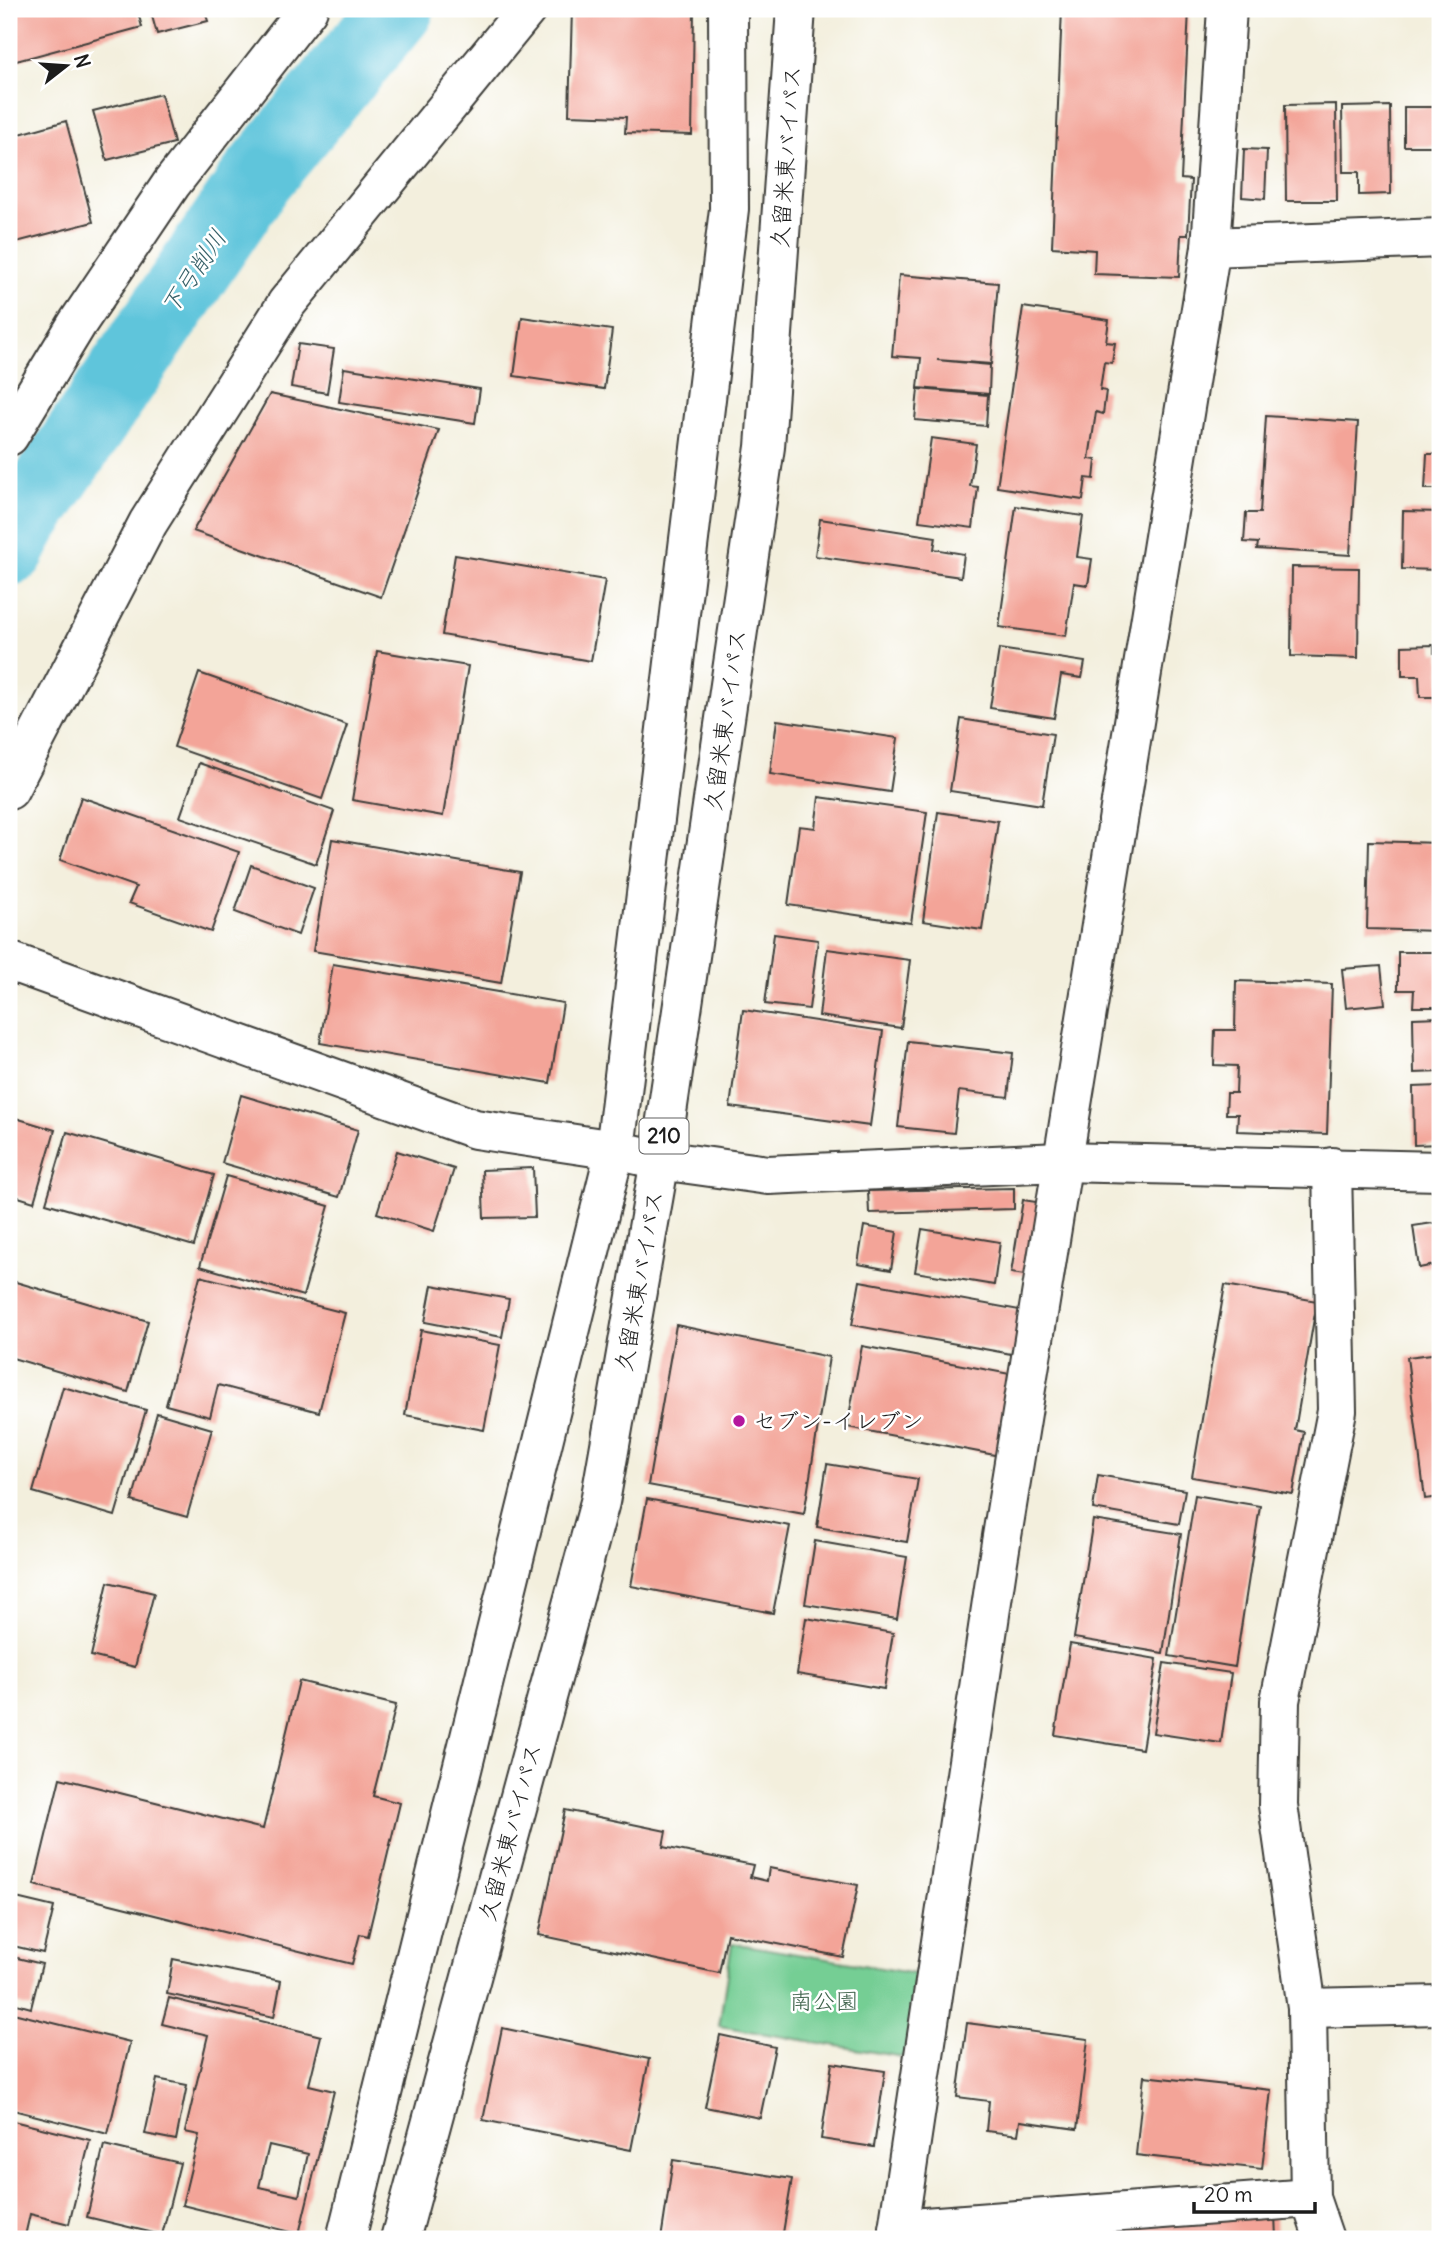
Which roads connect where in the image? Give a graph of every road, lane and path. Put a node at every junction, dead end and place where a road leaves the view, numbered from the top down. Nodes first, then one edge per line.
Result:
1 (308, 9) edge
2 (527, 9) edge
3 (728, 9) edge
4 (796, 9) edge
5 (1227, 9) edge
6 (1440, 238) edge
7 (1211, 247) junction
8 (9, 436) edge
9 (9, 790) edge
10 (9, 961) edge
11 (615, 1150) junction
12 (660, 1160) junction
13 (1061, 1162) junction
14 (1332, 1167) junction
15 (1440, 1171) edge
16 (1440, 2005) edge
17 (1307, 2008) junction
18 (1310, 2198) junction
19 (898, 2234) edge
20 (346, 2239) edge
21 (400, 2239) edge
22 (1324, 2239) edge

1 - 8 main road
2 - 9 main road
3 - 11 main road, 210
4 - 12 main road, 久留米東バイパス / 210
5 - 7 main road
6 - 7 main road
7 - 13 main road
10 - 11 main road
11 - 12 main road
11 - 20 main road, 210
12 - 13 main road
12 - 21 main road, 久留米東バイパス / 210
13 - 14 main road
13 - 19 main road
14 - 15 main road
14 - 17 main road
16 - 17 main road
17 - 18 main road
18 - 19 main road
18 - 22 main road

